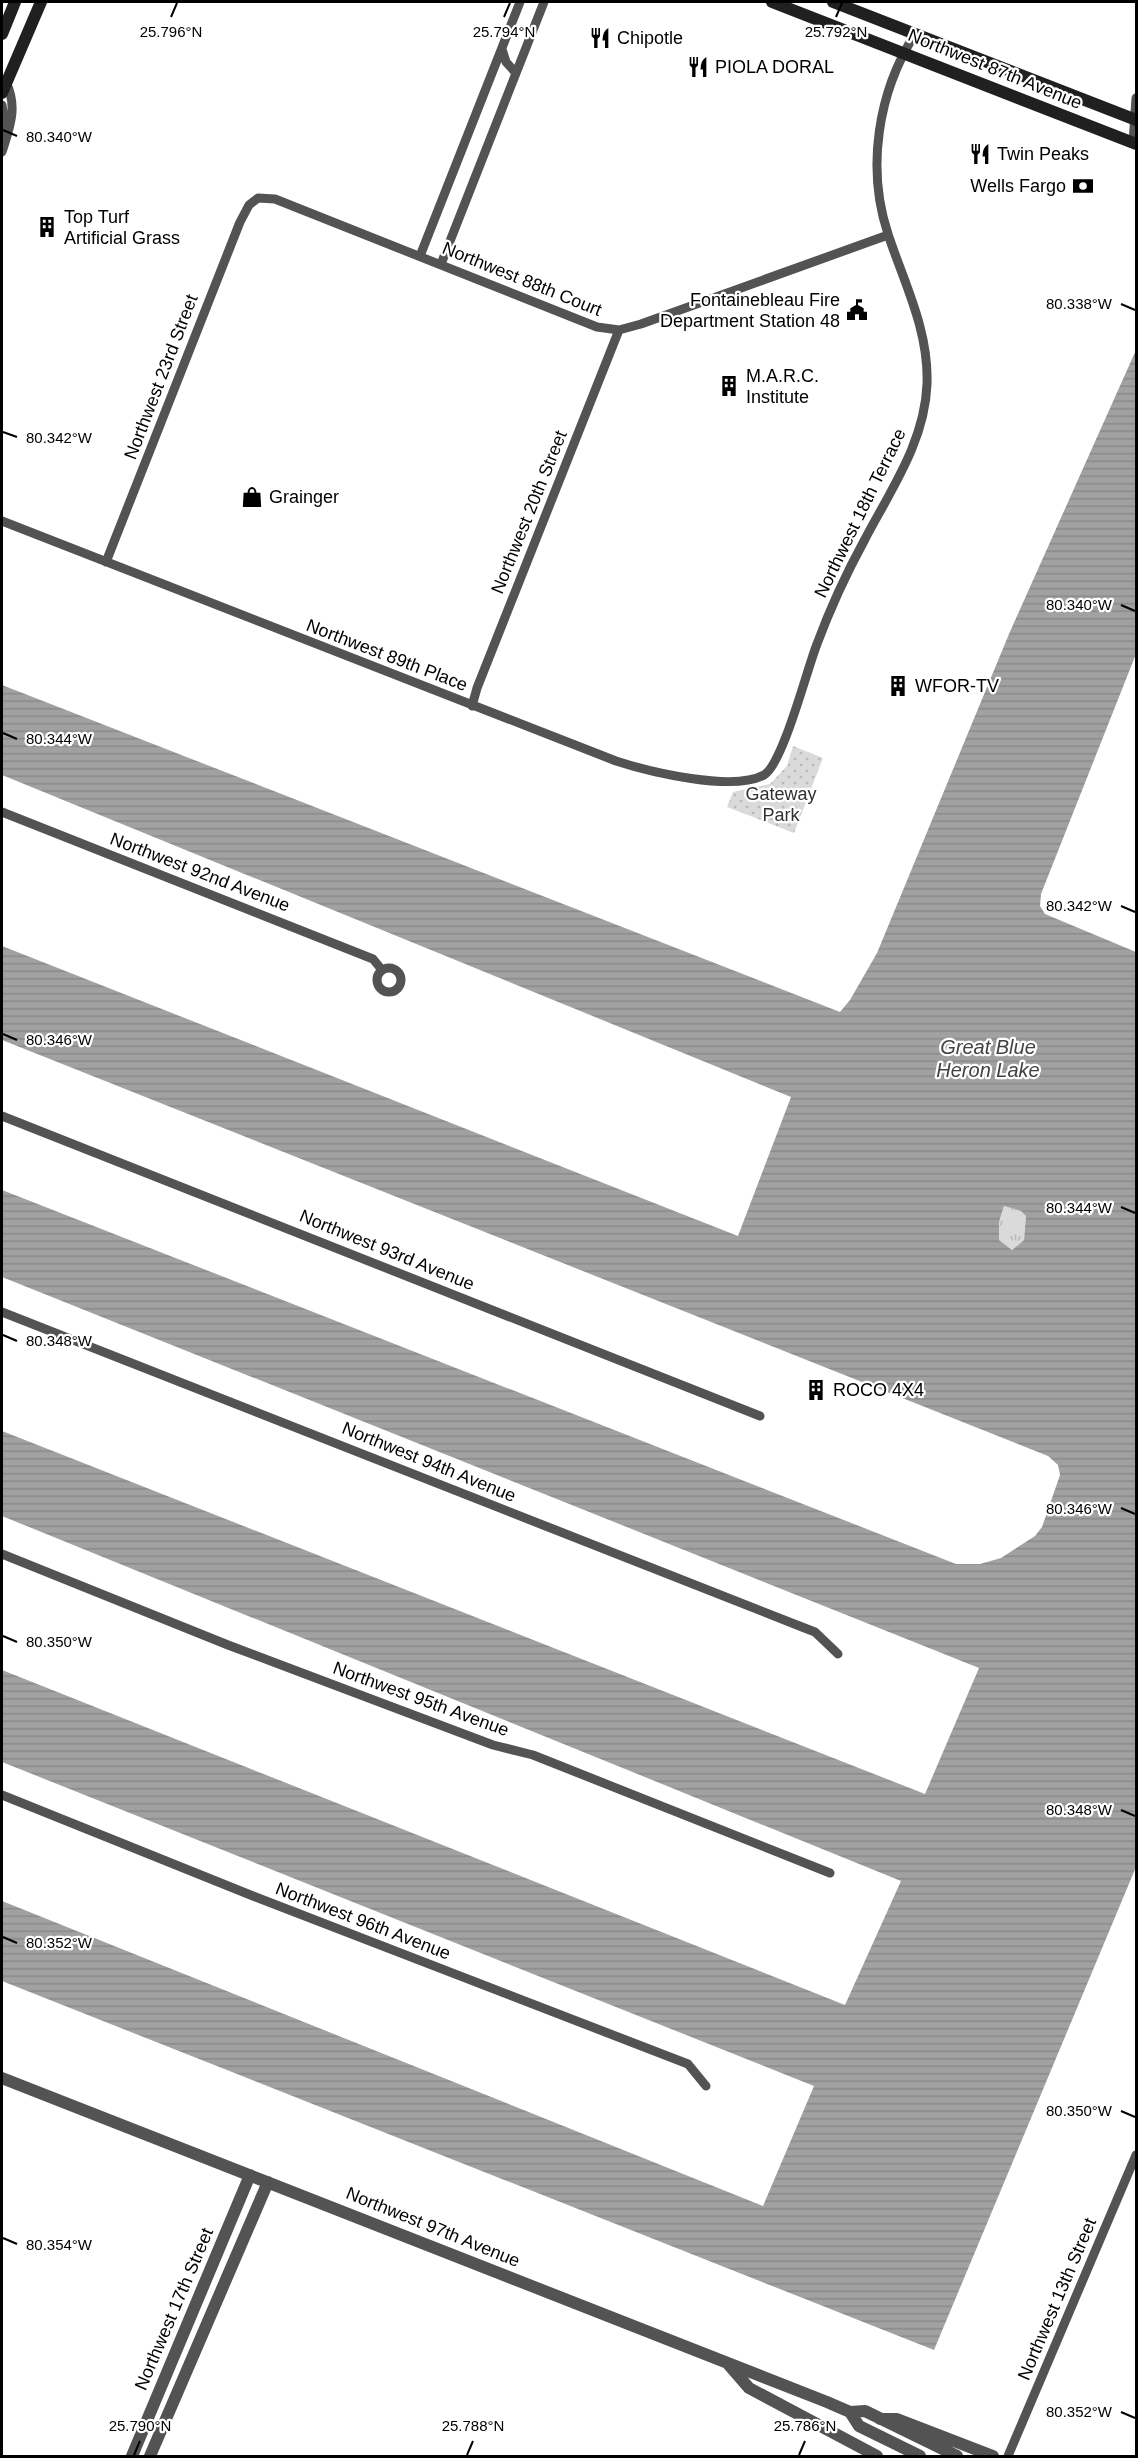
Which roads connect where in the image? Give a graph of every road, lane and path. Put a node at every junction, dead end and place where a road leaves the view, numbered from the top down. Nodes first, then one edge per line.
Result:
1 (15, 2) edge
2 (41, 2) edge
3 (520, 2) edge
4 (544, 2) edge
5 (772, 2) edge
6 (833, 2) edge
7 (910, 32) junction
8 (2, 34) edge
9 (502, 49) junction
10 (903, 52) junction
11 (516, 73) junction
12 (4, 87) edge
13 (1137, 99) edge
14 (2, 105) edge
15 (1135, 120) edge
16 (7, 137) junction
17 (1135, 142) edge
18 (2, 152) edge
19 (249, 205) joint
20 (888, 235) junction
21 (420, 256) junction
22 (441, 264) junction
23 (619, 330) junction
24 (2, 521) edge
25 (106, 562) junction
26 (472, 706) junction
27 (768, 772) joint
28 (2, 812) edge
29 (382, 970) dead end
30 (2, 1116) edge
31 (2, 1312) edge
32 (760, 1416) dead end
33 (2, 1554) edge
34 (838, 1654) dead end
35 (2, 1795) edge
36 (830, 1873) dead end
37 (2, 2078) edge
38 (706, 2086) dead end
39 (1137, 2155) edge
40 (250, 2175) junction
41 (268, 2182) junction
42 (726, 2362) junction
43 (850, 2412) junction
44 (880, 2419) junction
45 (132, 2457) edge
46 (150, 2457) edge
47 (877, 2457) edge
48 (921, 2457) edge
49 (957, 2457) edge
50 (993, 2457) edge
51 (1008, 2457) edge

1 - 8 main road
2 - 12 main road
3 - 9 street
4 - 11 street
5 - 10 main road, Northwest 87th Avenue
6 - 7 main road, Northwest 87th Avenue
7 - 10 street, Northwest 18th Terrace
7 - 15 main road, Northwest 87th Avenue
9 - 11 street
9 - 21 street
10 - 17 main road, Northwest 87th Avenue
10 - 20 street, Northwest 18th Terrace
11 - 22 street
12 - 16 street
13 - 15 street
14 - 16 street
15 - 17 street
16 - 18 street
19 - 21 street, Northwest 88th Court
19 - 25 street, Northwest 23rd Street
20 - 23 street, Northwest 88th Court
20 - 27 street, Northwest 18th Terrace
21 - 22 street, Northwest 88th Court
22 - 23 street, Northwest 88th Court
23 - 26 street, Northwest 20th Street
24 - 25 street, Northwest 89th Place
25 - 26 street, Northwest 89th Place
26 - 27 street, Northwest 89th Place
28 - 29 street, Northwest 92nd Avenue
30 - 32 street, Northwest 93rd Avenue
31 - 34 street, Northwest 94th Avenue
33 - 36 street, Northwest 95th Avenue
35 - 38 street, Northwest 96th Avenue
37 - 40 street, Northwest 97th Avenue
39 - 51 street, Northwest 13th Street
40 - 41 street, Northwest 97th Avenue
40 - 45 street, Northwest 17th Street
41 - 42 street, Northwest 97th Avenue
41 - 46 street, Northwest 17th Street
42 - 43 street, Northwest 97th Avenue
42 - 47 street
43 - 44 street, Northwest 97th Avenue
43 - 48 street, Northwest 97th Avenue
44 - 49 street, Northwest 97th Avenue
44 - 50 street

